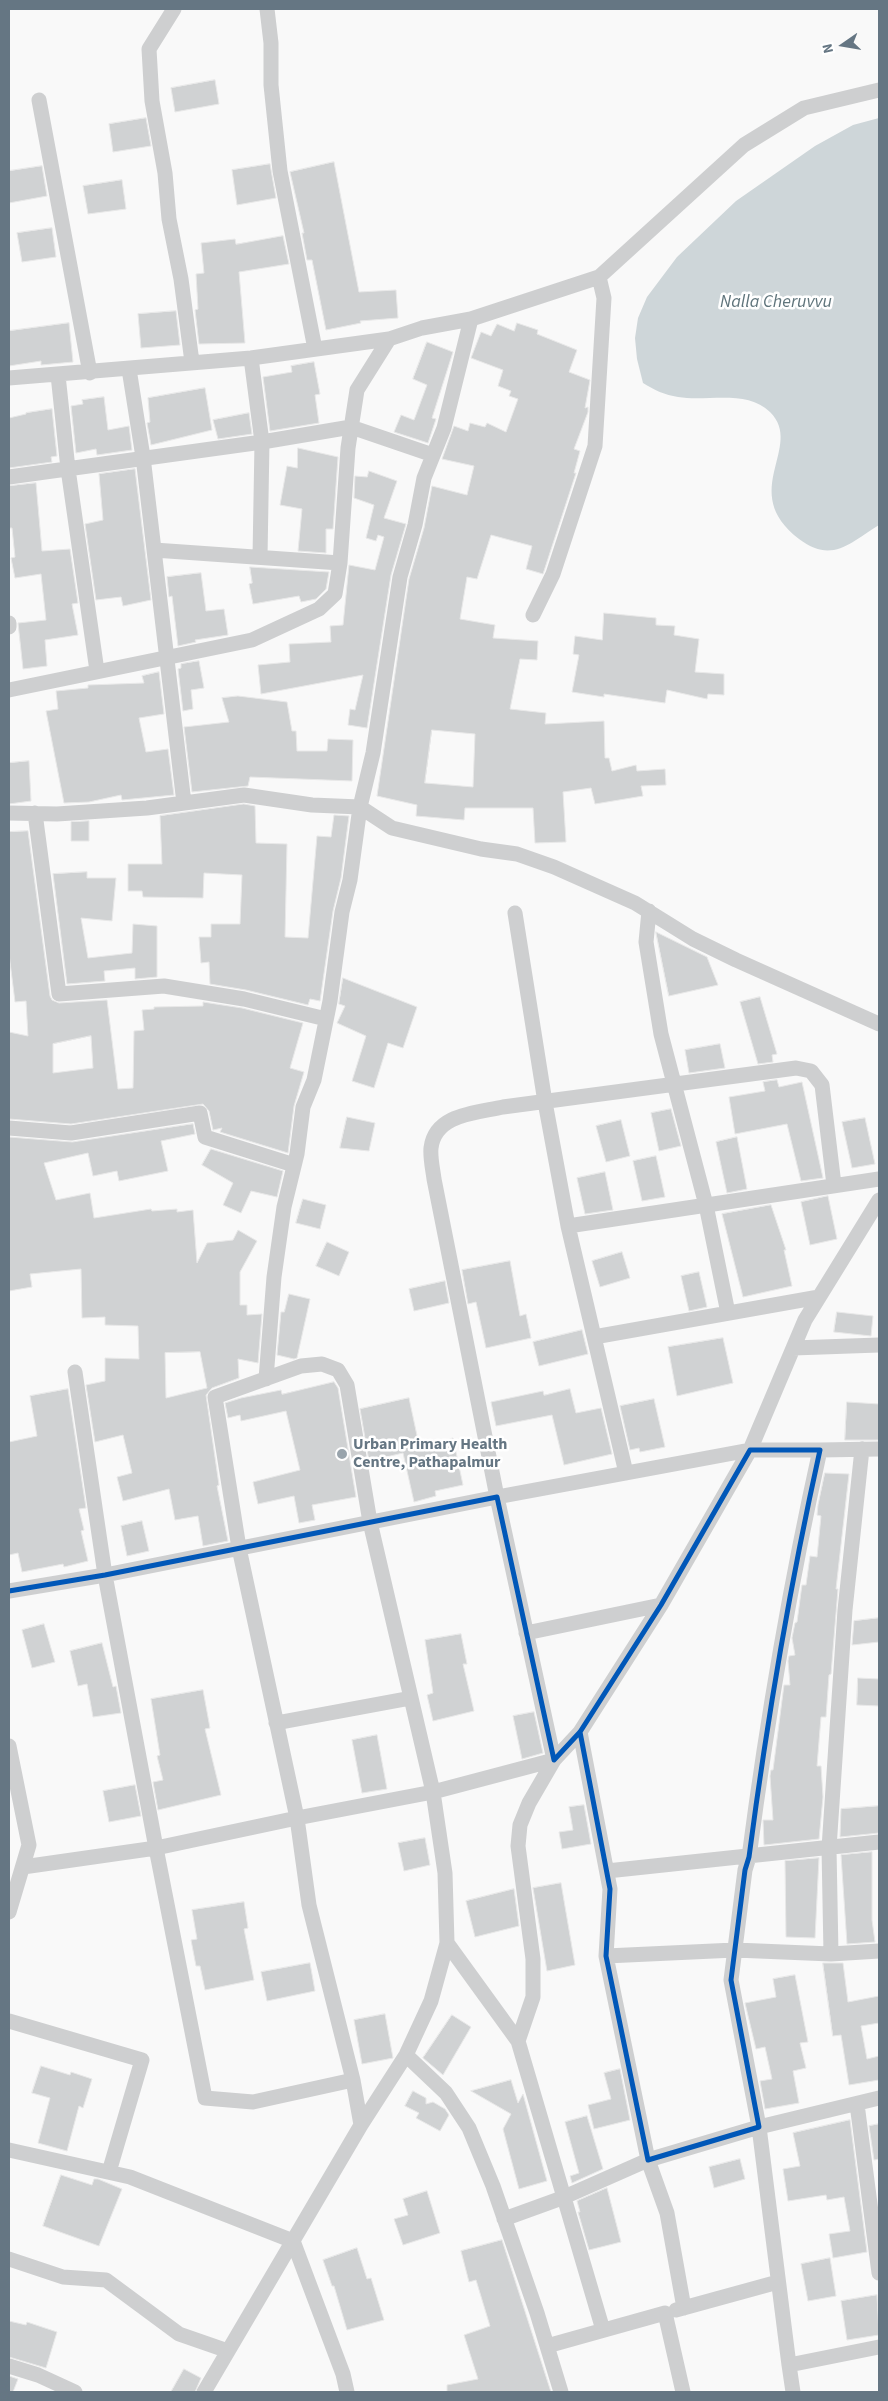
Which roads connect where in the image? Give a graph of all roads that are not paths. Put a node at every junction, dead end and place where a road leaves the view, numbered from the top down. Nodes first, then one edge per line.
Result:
1 (174, 9) edge
2 (267, 9) edge
3 (879, 90) edge
4 (39, 100) dead end
5 (599, 277) junction
6 (471, 318) junction
7 (389, 339) junction
8 (315, 349) junction
9 (251, 358) junction
10 (192, 362) junction
11 (129, 370) junction
12 (90, 372) junction
13 (58, 375) junction
14 (9, 378) edge
15 (351, 427) junction
16 (262, 442) junction
17 (433, 455) junction
18 (143, 457) junction
19 (68, 468) junction
20 (9, 476) edge
21 (154, 550) junction
22 (260, 557) junction
23 (340, 563) junction
24 (533, 616) dead end
25 (9, 623) edge
26 (9, 627) edge
27 (168, 659) junction
28 (97, 671) junction
29 (9, 690) edge
30 (184, 803) junction
31 (360, 807) junction
32 (9, 813) edge
33 (35, 814) junction
34 (649, 911) junction
35 (515, 913) dead end
36 (326, 1019) junction
37 (879, 1024) edge
38 (676, 1085) junction
39 (545, 1102) junction
40 (9, 1128) edge
41 (294, 1165) junction
42 (879, 1179) edge
43 (834, 1185) junction
44 (879, 1200) edge
45 (706, 1205) junction
46 (568, 1226) junction
47 (819, 1298) junction
48 (728, 1313) junction
49 (594, 1337) junction
50 (879, 1345) edge
51 (793, 1348) junction
52 (75, 1372) dead end
53 (266, 1379) junction
54 (862, 1449) junction
55 (879, 1449) edge
56 (750, 1450) junction
57 (820, 1450) junction
58 (626, 1473) junction
59 (497, 1497) junction
60 (370, 1522) junction
61 (239, 1548) junction
62 (105, 1575) junction
63 (9, 1591) edge
64 (661, 1605) junction
65 (526, 1633) junction
66 (411, 1698) junction
67 (276, 1724) junction
68 (580, 1732) junction
69 (9, 1746) edge
70 (554, 1760) junction
71 (433, 1792) junction
72 (297, 1818) junction
73 (879, 1842) edge
74 (156, 1848) junction
75 (829, 1848) junction
76 (749, 1857) junction
77 (22, 1867) junction
78 (607, 1871) junction
79 (9, 1912) edge
80 (447, 1942) junction
81 (735, 1950) junction
82 (879, 1951) edge
83 (831, 1954) junction
84 (606, 1956) junction
85 (9, 2021) edge
86 (518, 2041) junction
87 (406, 2055) junction
88 (353, 2080) junction
89 (879, 2098) edge
90 (857, 2104) junction
91 (361, 2124) junction
92 (759, 2127) junction
93 (9, 2150) edge
94 (648, 2160) junction
95 (109, 2172) junction
96 (562, 2198) junction
97 (504, 2219) junction
98 (876, 2226) edge
99 (293, 2241) junction
100 (9, 2259) edge
101 (879, 2273) edge
102 (778, 2282) junction
103 (684, 2308) junction
104 (665, 2313) junction
105 (603, 2330) junction
106 (547, 2346) junction
107 (879, 2347) edge
108 (228, 2351) junction
109 (789, 2365) junction
110 (9, 2366) edge
111 (75, 2392) edge
112 (204, 2392) edge
113 (347, 2392) edge
114 (561, 2392) edge
115 (683, 2392) edge
116 (793, 2392) edge

1 - 10 street
2 - 8 street
3 - 5 street
4 - 12 street
5 - 6 street
5 - 24 street
6 - 7 street
6 - 17 street
7 - 8 street
7 - 15 street
8 - 9 street
9 - 10 street
9 - 16 street
10 - 11 street
11 - 12 street
11 - 18 street
12 - 13 street
13 - 14 street
13 - 19 street
15 - 16 street
15 - 17 street
15 - 23 street
16 - 18 street
16 - 22 street
17 - 31 street
18 - 19 street
18 - 21 street
19 - 20 street
19 - 28 street
21 - 22 street
21 - 27 street
22 - 23 street
23 - 27 street
25 - 26 street
27 - 28 street
27 - 30 street
28 - 29 street
30 - 31 street
30 - 33 street
31 - 34 street
31 - 36 street
32 - 33 street
33 - 36 street
34 - 37 street
34 - 38 street
35 - 39 street
36 - 41 street
38 - 39 street
38 - 43 street
38 - 45 street
39 - 46 street
39 - 59 street
40 - 41 street
41 - 53 street
42 - 43 street
43 - 45 street
44 - 47 street
45 - 46 street
45 - 48 street
46 - 49 street
47 - 48 street
47 - 51 street
48 - 49 street
49 - 58 street
50 - 51 street
51 - 56 street
52 - 62 street
53 - 60 street
53 - 61 street
54 - 55 street
54 - 57 street
54 - 75 street
56 - 57 street
56 - 58 street
56 - 64 street
57 - 76 street
58 - 59 street
59 - 60 street
59 - 65 street
60 - 61 street
60 - 66 street
61 - 62 street
61 - 67 street
62 - 63 street
62 - 74 street
64 - 65 street
64 - 68 street
65 - 70 street
66 - 67 street
66 - 71 street
67 - 72 street
68 - 70 street
68 - 78 street
69 - 77 street
70 - 71 street
70 - 86 street
71 - 72 street
71 - 80 street
72 - 74 street
72 - 88 street
73 - 75 street
74 - 77 street
74 - 88 street
75 - 76 street
75 - 83 street
76 - 78 street
76 - 81 street
77 - 79 street
78 - 84 street
80 - 86 street
80 - 87 street
81 - 83 street
81 - 84 street
81 - 92 street
82 - 83 street
84 - 94 street
85 - 95 street
86 - 96 street
87 - 91 street
87 - 97 street
88 - 91 street
89 - 90 street
90 - 92 street
90 - 98 street
91 - 99 street
92 - 94 street
92 - 102 street
93 - 95 street
94 - 96 street
94 - 103 street
95 - 99 street
96 - 97 street
96 - 105 street
97 - 106 street
98 - 101 street
99 - 108 street
99 - 113 street
100 - 108 street
102 - 103 street
102 - 109 street
103 - 104 street
104 - 105 street
104 - 115 street
105 - 106 street
106 - 114 street
107 - 109 street
108 - 112 street
109 - 116 street
110 - 111 street

